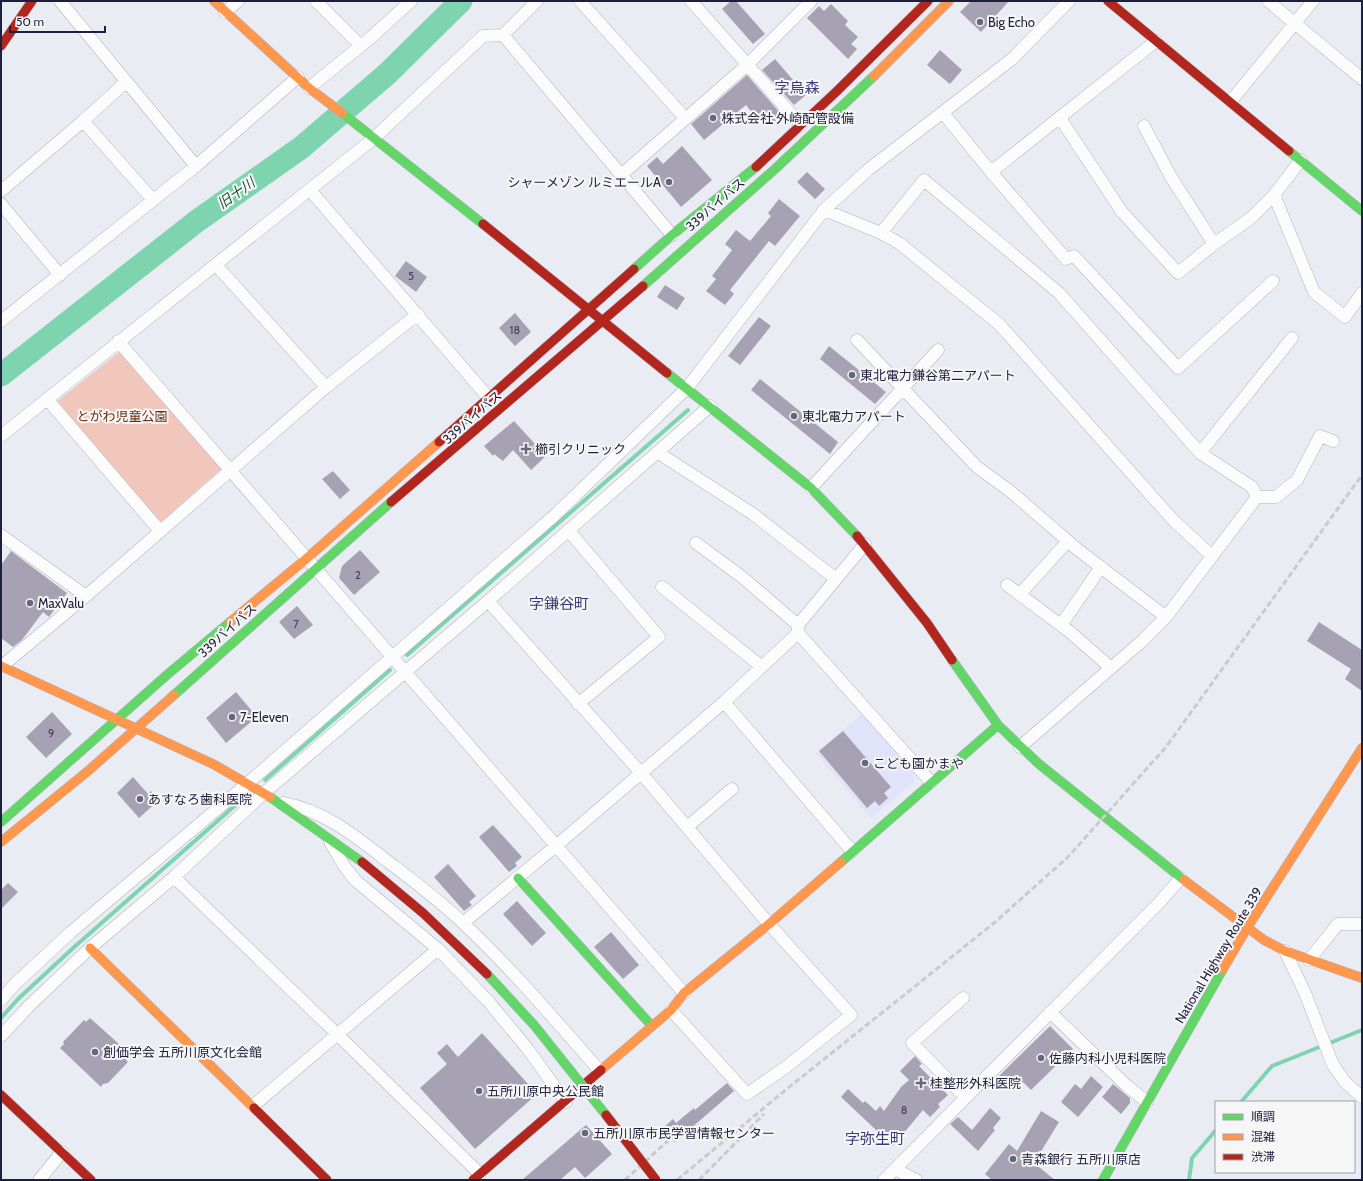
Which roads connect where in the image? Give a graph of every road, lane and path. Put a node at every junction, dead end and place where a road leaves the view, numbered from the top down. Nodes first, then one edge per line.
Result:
1 (32, 1) edge
2 (60, 1) edge
3 (214, 1) edge
4 (238, 1) edge
5 (316, 1) edge
6 (410, 1) edge
7 (537, 1) edge
8 (580, 1) edge
9 (691, 1) edge
10 (928, 1) edge
11 (949, 1) edge
12 (1069, 1) edge
13 (1108, 1) edge
14 (1268, 1) edge
15 (1312, 1) edge
16 (808, 2) edge
17 (224, 12) junction
18 (1294, 23) junction
19 (503, 34) junction
20 (1156, 41) junction
21 (1, 46) edge
22 (361, 46) junction
23 (746, 66) junction
24 (298, 77) junction
25 (1362, 79) edge
26 (125, 82) junction
27 (310, 89) junction
28 (1231, 101) junction
29 (943, 113) junction
30 (685, 118) junction
31 (1060, 118) junction
32 (83, 121) junction
33 (801, 126) junction
34 (1144, 126) dead end
35 (373, 139) junction
36 (1301, 160) junction
37 (196, 166) junction
38 (991, 172) junction
39 (621, 175) junction
40 (310, 190) junction
41 (1, 191) edge
42 (1274, 195) junction
43 (153, 200) junction
44 (1, 204) edge
45 (824, 210) junction
46 (1362, 211) edge
47 (881, 233) junction
48 (672, 235) junction
49 (1214, 244) junction
50 (216, 265) junction
51 (60, 275) junction
52 (1273, 281) dead end
53 (1362, 294) edge
54 (589, 310) junction
55 (418, 314) junction
56 (1, 321) edge
57 (603, 321) junction
58 (1292, 338) dead end
59 (857, 340) dead end
60 (118, 341) junction
61 (938, 350) dead end
62 (326, 387) junction
63 (687, 388) junction
64 (903, 389) junction
65 (489, 398) junction
66 (47, 399) junction
67 (710, 406) junction
68 (500, 410) junction
69 (1, 436) edge
70 (1333, 442) dead end
71 (657, 452) junction
72 (1200, 453) junction
73 (230, 470) junction
74 (811, 488) junction
75 (1257, 497) junction
76 (568, 530) junction
77 (160, 531) junction
78 (1, 535) edge
79 (1068, 541) junction
80 (696, 543) dead end
81 (865, 544) junction
82 (1212, 556) junction
83 (306, 559) junction
84 (1101, 567) junction
85 (316, 569) junction
86 (836, 579) junction
87 (1007, 585) dead end
88 (662, 587) dead end
89 (1020, 594) junction
90 (86, 596) junction
91 (488, 601) junction
92 (1166, 617) junction
93 (1061, 625) junction
94 (798, 629) junction
95 (393, 656) junction
96 (761, 666) junction
97 (1, 667) edge
98 (1111, 668) junction
99 (405, 670) junction
100 (724, 702) junction
101 (578, 704) junction
102 (117, 720) junction
103 (998, 725) junction
104 (135, 728) junction
105 (1020, 747) junction
106 (1362, 748) edge
107 (641, 773) junction
108 (931, 782) junction
109 (248, 783) junction
110 (732, 789) dead end
111 (264, 793) junction
112 (280, 803) junction
113 (1, 822) edge
114 (687, 827) junction
115 (327, 836) junction
116 (1, 842) edge
117 (557, 846) junction
118 (852, 851) junction
119 (174, 877) junction
120 (518, 878) junction
121 (1181, 878) junction
122 (463, 923) junction
123 (769, 924) junction
124 (1362, 924) edge
125 (1247, 928) junction
126 (90, 948) junction
127 (438, 949) junction
128 (1285, 951) junction
129 (1309, 960) junction
130 (1362, 978) edge
131 (684, 993) junction
132 (963, 998) dead end
133 (1, 1000) edge
134 (671, 1010) junction
135 (1050, 1012) junction
136 (651, 1025) junction
137 (337, 1034) junction
138 (1, 1036) edge
139 (599, 1070) junction
140 (1, 1095) edge
141 (965, 1097) junction
142 (1362, 1098) edge
143 (566, 1102) junction
144 (1147, 1102) junction
145 (253, 1106) junction
146 (62, 1152) junction
147 (895, 1169) junction
148 (477, 1177) edge
149 (39, 1180) edge
150 (91, 1180) edge
151 (327, 1180) edge
152 (656, 1180) edge
153 (884, 1180) edge
154 (916, 1180) edge
155 (1103, 1180) edge

1 - 21 main road
2 - 26 street
3 - 17 main road
4 - 17 street
5 - 22 street
6 - 22 street
7 - 19 street
8 - 30 street
9 - 23 street
10 - 33 main road
11 - 57 main road, 339バイパス
12 - 29 street
13 - 20 main road
14 - 18 street
15 - 18 street
16 - 23 street
17 - 24 main road
18 - 25 street
18 - 28 street
19 - 35 street
19 - 39 street
20 - 28 main road
20 - 31 street
22 - 27 street
23 - 30 street
23 - 33 street
24 - 27 main road
24 - 37 street
26 - 32 street
26 - 37 street
27 - 35 main road
28 - 36 main road
29 - 38 street
29 - 45 street
30 - 39 street
31 - 38 street
31 - 49 street
32 - 41 street
32 - 43 street
33 - 48 main road
34 - 49 street
35 - 40 street
35 - 54 main road
36 - 42 street
36 - 46 main road
37 - 43 street
38 - 52 street
39 - 48 street
40 - 50 street
40 - 55 street
42 - 49 street
42 - 53 street
43 - 51 street
44 - 51 street
45 - 47 street
45 - 63 street
47 - 72 street
47 - 82 street
48 - 54 main road
50 - 60 street
50 - 62 street
51 - 56 street
54 - 57 main road
54 - 65 main road
55 - 62 street
55 - 65 street
57 - 63 main road
57 - 68 main road, 339バイパス
58 - 72 street
59 - 64 street
60 - 66 street
60 - 73 street
61 - 64 street
62 - 73 street
63 - 67 main road
63 - 95 street
64 - 74 street
64 - 79 street
65 - 68 street
65 - 83 main road
66 - 69 street
66 - 77 street
67 - 71 street
67 - 74 main road
68 - 85 main road, 339バイパス
70 - 75 street
71 - 76 street
71 - 86 street
72 - 75 street
73 - 77 street
73 - 83 street
74 - 81 main road
75 - 82 street
76 - 91 street
76 - 101 street
77 - 90 street
78 - 90 street
79 - 84 street
79 - 89 street
80 - 94 street
81 - 86 street
81 - 103 main road
82 - 92 street
83 - 85 street
83 - 102 main road
84 - 92 street
84 - 93 street
85 - 95 street
85 - 104 main road, 339バイパス
86 - 94 street
87 - 89 street
88 - 96 street
89 - 93 street
90 - 97 street
91 - 99 street
91 - 101 street
92 - 98 street
93 - 98 street
94 - 96 street
94 - 108 street
95 - 99 street
95 - 109 street
96 - 100 street
97 - 102 main road
98 - 105 street
99 - 111 street
99 - 117 street
100 - 107 street
100 - 118 street
101 - 107 street
102 - 104 main road
102 - 113 main road
103 - 105 main road
103 - 108 main road
104 - 109 main road
104 - 116 main road, 339バイパス
105 - 121 main road
106 - 125 main road, National Highway Route 339
107 - 114 street
107 - 117 street
108 - 118 main road
109 - 111 main road
109 - 133 street
110 - 114 street
111 - 112 main road
111 - 119 street
112 - 115 main road
112 - 122 street
114 - 123 street
115 - 127 street
115 - 152 main road, bridge
117 - 120 street
117 - 131 street
118 - 123 main road
119 - 126 street
119 - 137 street
120 - 122 street
120 - 136 main road
121 - 125 main road
121 - 135 street
122 - 139 street
123 - 131 main road
123 - 134 street
124 - 129 street
125 - 128 main road
125 - 144 main road, National Highway Route 339
126 - 138 street
126 - 145 main road
127 - 137 street
127 - 143 street
128 - 129 main road
128 - 142 street
129 - 130 main road
131 - 134 main road
132 - 141 street
134 - 136 main road
135 - 141 street
135 - 144 street
136 - 139 main road
137 - 145 street
137 - 148 street
139 - 143 main road
140 - 146 main road
141 - 147 street
143 - 148 main road
144 - 155 main road, National Highway Route 339
145 - 151 main road
146 - 149 street
146 - 150 main road
147 - 153 street
147 - 154 street

